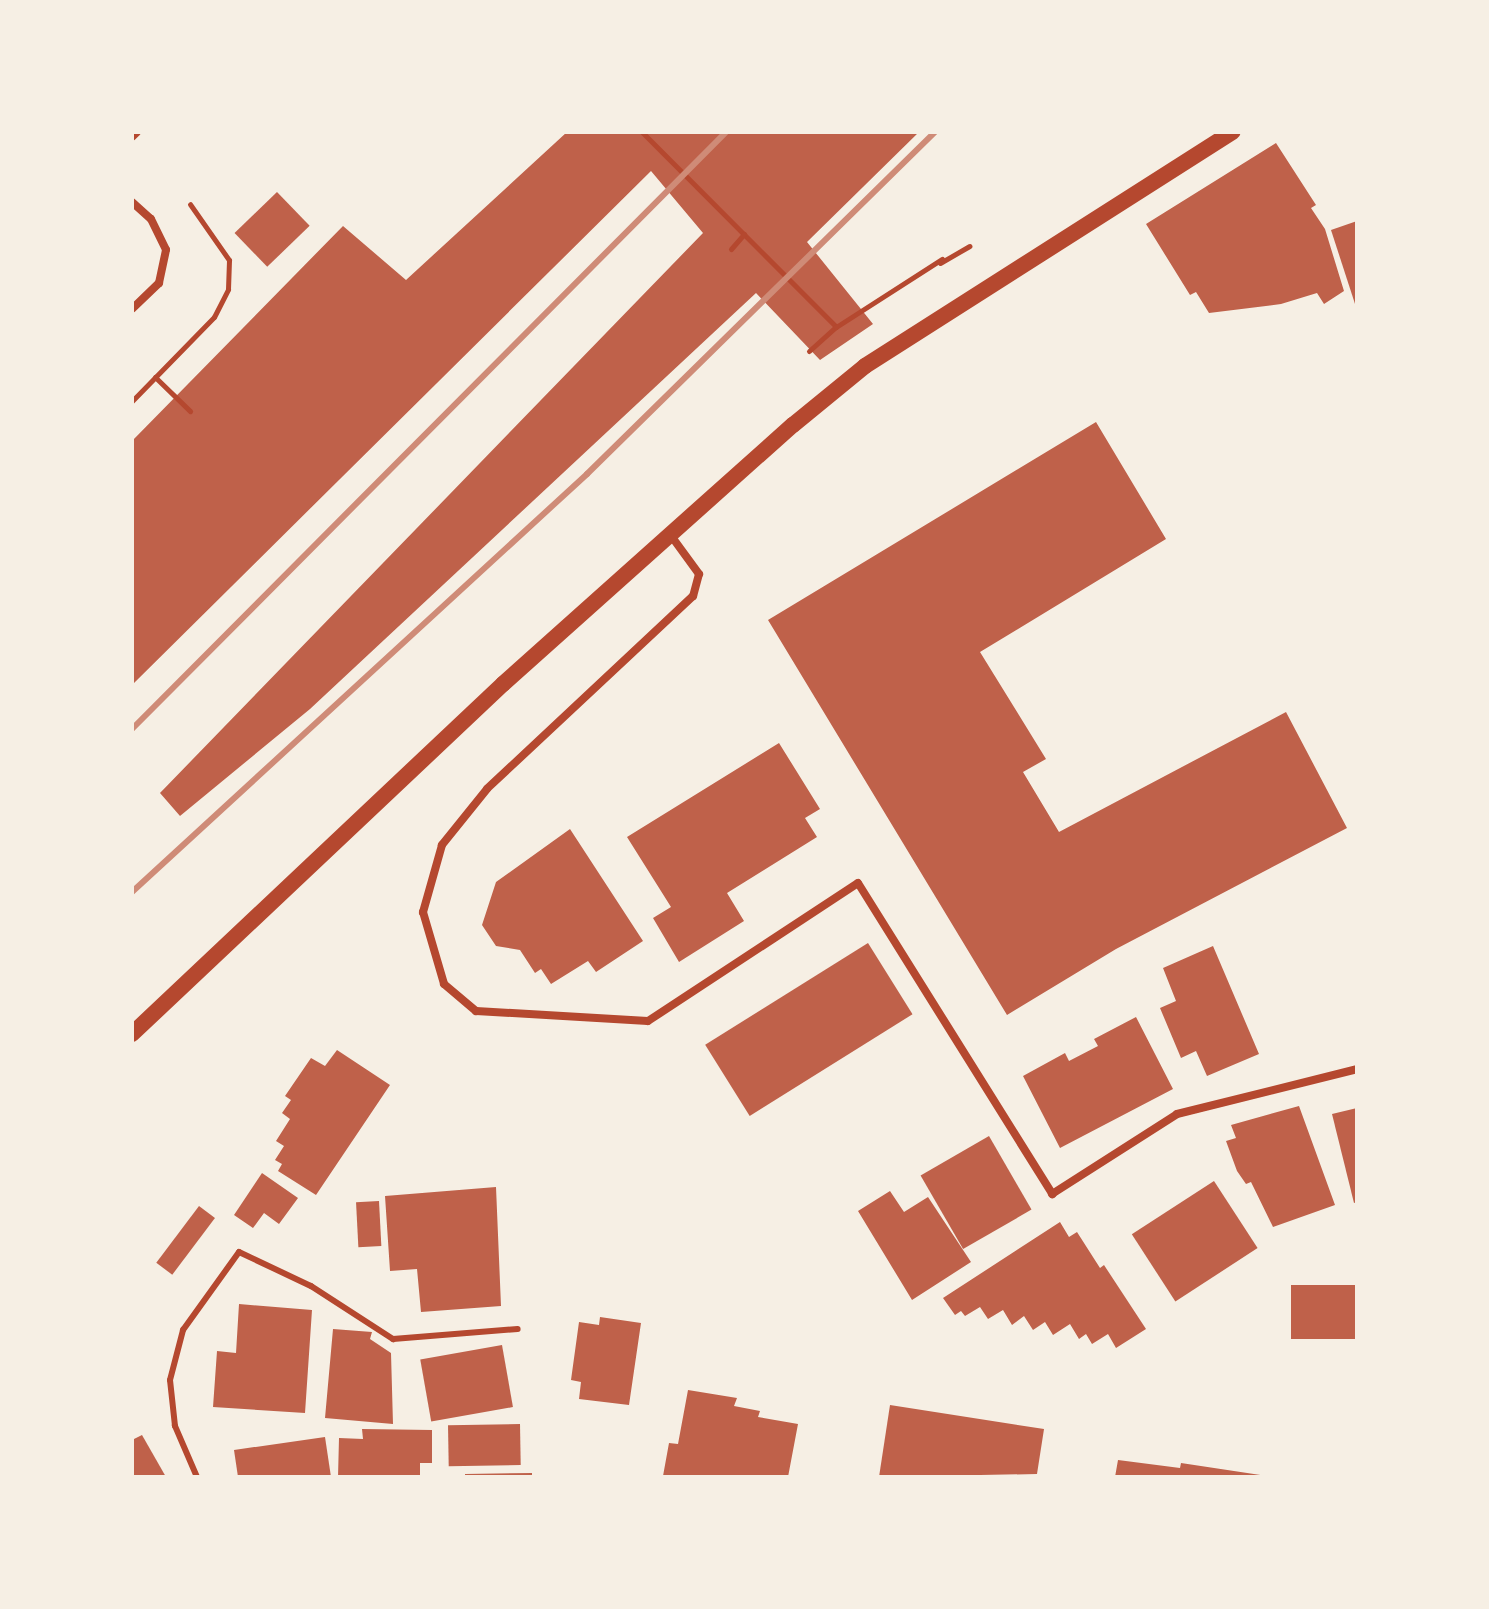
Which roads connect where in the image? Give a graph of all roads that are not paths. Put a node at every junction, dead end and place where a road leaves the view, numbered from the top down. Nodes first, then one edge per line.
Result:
1 (137, 132) edge
2 (1233, 132) edge
3 (132, 137) edge
4 (132, 202) edge
5 (132, 309) edge
6 (672, 537) junction
7 (132, 1034) edge
8 (1357, 1069) edge
9 (518, 1329) dead end
10 (197, 1477) edge

1 - 3 street
2 - 6 main road
4 - 5 street
6 - 7 main road
6 - 8 street
9 - 10 lane

